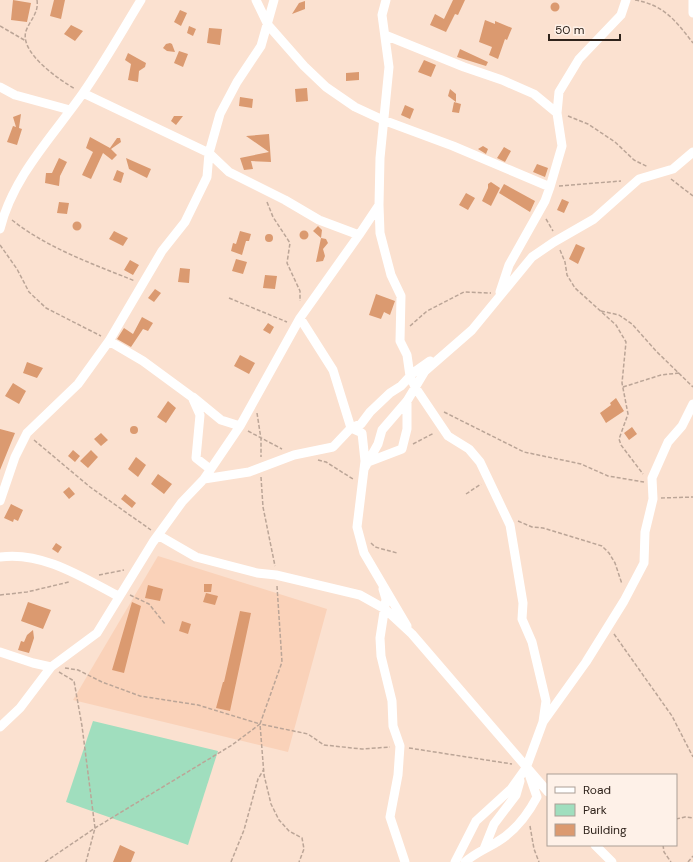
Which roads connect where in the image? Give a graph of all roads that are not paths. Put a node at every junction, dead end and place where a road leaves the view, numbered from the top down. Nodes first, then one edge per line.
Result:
1 (141, 0) edge
2 (256, 0) edge
3 (274, 0) edge
4 (386, 0) edge
5 (626, 0) edge
6 (693, 0) edge
7 (693, 13) edge
8 (268, 25) junction
9 (385, 35) junction
10 (0, 87) edge
11 (83, 93) junction
12 (70, 110) junction
13 (557, 113) junction
14 (383, 120) junction
15 (693, 152) edge
16 (209, 153) junction
17 (550, 187) junction
18 (379, 205) junction
19 (0, 229) edge
20 (359, 235) junction
21 (500, 293) junction
22 (298, 322) junction
23 (109, 341) junction
24 (446, 353) junction
25 (410, 376) junction
26 (415, 387) junction
27 (192, 397) junction
28 (407, 402) junction
29 (693, 404) edge
30 (240, 426) junction
31 (351, 428) junction
32 (366, 465) junction
33 (210, 469) junction
34 (204, 479) junction
35 (0, 501) edge
36 (158, 535) junction
37 (0, 557) edge
38 (379, 576) junction
39 (120, 593) junction
40 (385, 609) junction
41 (412, 634) junction
42 (0, 652) edge
43 (51, 667) junction
44 (543, 722) junction
45 (0, 726) edge
46 (525, 770) junction
47 (547, 791) edge
48 (596, 846) edge
49 (484, 849) junction
50 (405, 862) edge
51 (455, 862) edge
52 (465, 862) edge
53 (612, 862) edge

1 - 11 street
2 - 8 street
3 - 8 street
4 - 9 street
5 - 13 street
6 - 7 street
8 - 14 street
8 - 16 street
9 - 13 street
9 - 14 street
10 - 12 street
11 - 12 street
11 - 16 street
12 - 19 street
13 - 17 street
14 - 17 street
14 - 18 street
15 - 21 street
16 - 20 street
16 - 23 street
17 - 21 street
18 - 20 street
18 - 25 street
20 - 22 street
21 - 24 street
22 - 30 street
22 - 31 street
23 - 27 street
23 - 35 street
24 - 25 street
24 - 26 street
25 - 26 street
25 - 31 street
26 - 28 street
26 - 44 street
27 - 30 street
27 - 33 street
28 - 32 street
28 - 32 street
29 - 44 street
30 - 33 street
31 - 32 street
31 - 34 street
32 - 38 street
33 - 34 street
34 - 36 street
36 - 39 street
36 - 40 street
37 - 39 street
38 - 40 street
38 - 41 street
39 - 43 street
40 - 41 street
40 - 50 street
41 - 46 street
42 - 43 street
43 - 45 street
44 - 46 street
46 - 47 street
46 - 49 street
46 - 49 street
46 - 51 street
48 - 53 street
49 - 52 street

